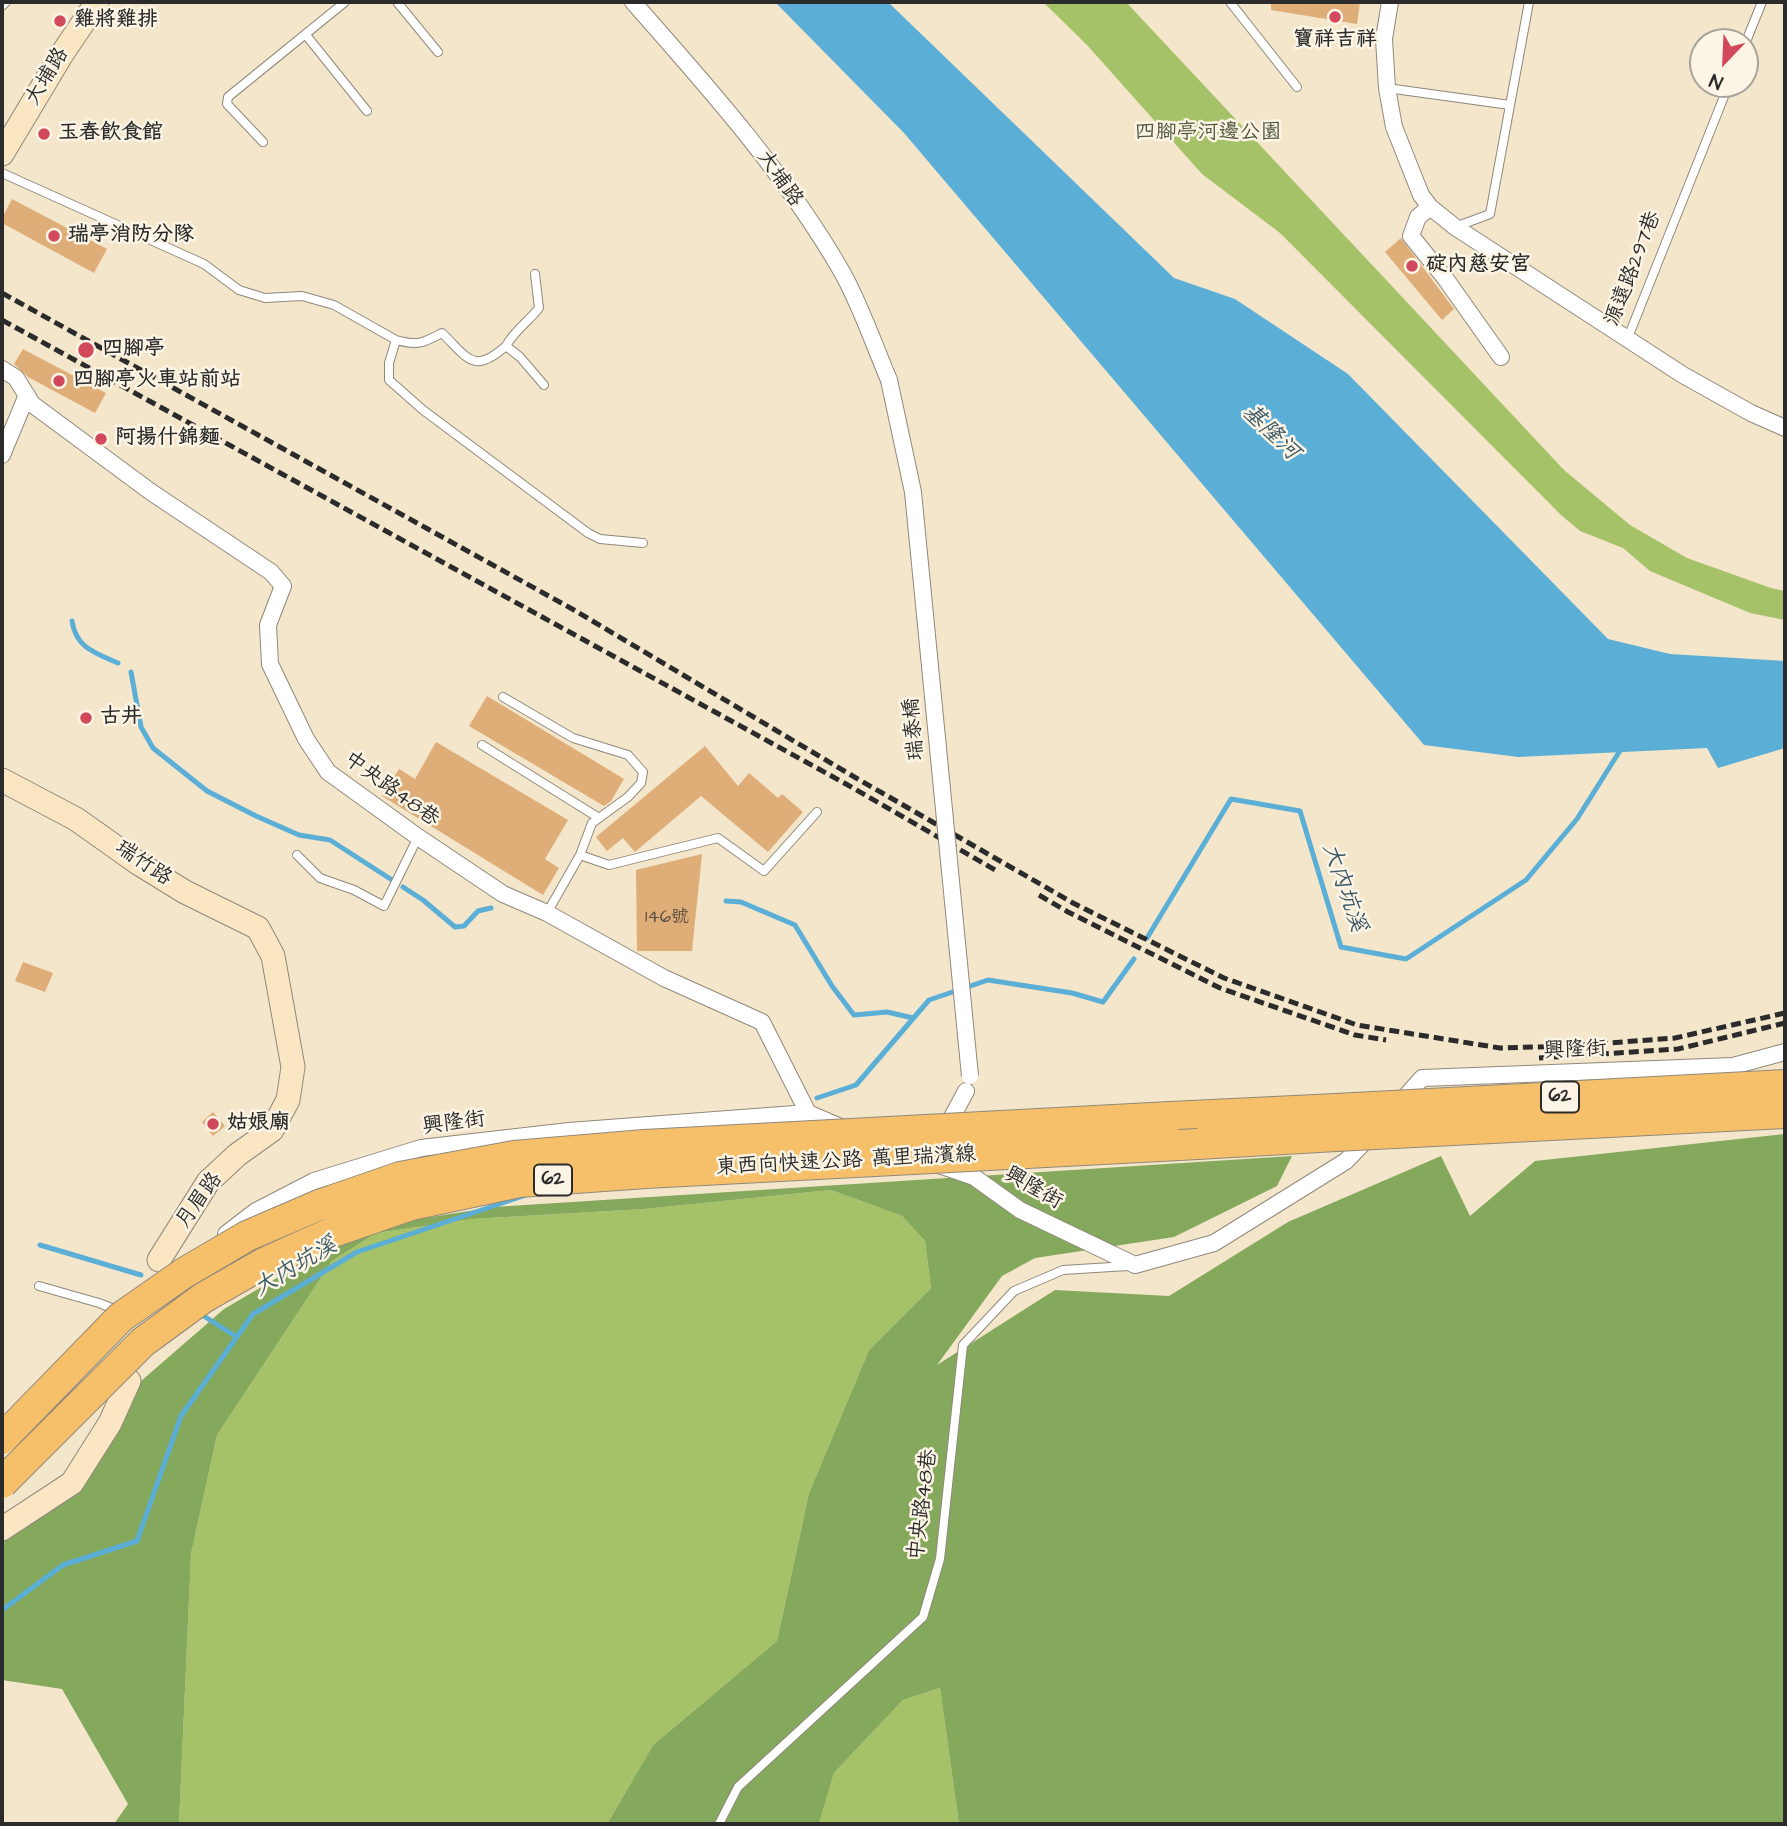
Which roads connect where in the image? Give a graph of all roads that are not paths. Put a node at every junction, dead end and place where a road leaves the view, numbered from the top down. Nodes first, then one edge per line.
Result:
1 (6, 2) edge
2 (97, 2) edge
3 (345, 2) edge
4 (397, 2) edge
5 (633, 2) edge
6 (1230, 2) edge
7 (1390, 2) edge
8 (1529, 2) edge
9 (1762, 2) edge
10 (2, 6) edge
11 (1751, 28) edge
12 (306, 35) junction
13 (439, 52) dead end
14 (1297, 87) dead end
15 (1387, 88) junction
16 (1723, 98) edge
17 (1510, 105) junction
18 (368, 111) dead end
19 (263, 142) dead end
20 (2, 154) edge
21 (2, 173) edge
22 (1430, 207) junction
23 (1455, 227) junction
24 (535, 274) dead end
25 (396, 340) junction
26 (1627, 340) junction
27 (506, 346) junction
28 (1501, 357) dead end
29 (2, 369) edge
30 (889, 380) joint
31 (544, 385) dead end
32 (27, 395) junction
33 (1785, 428) edge
34 (2, 455) edge
35 (643, 543) dead end
36 (503, 697) dead end
37 (482, 745) dead end
38 (2, 780) edge
39 (817, 812) dead end
40 (599, 818) junction
41 (418, 837) junction
42 (297, 855) dead end
43 (580, 855) junction
44 (547, 913) junction
45 (274, 957) joint
46 (1785, 1052) edge
47 (968, 1084) junction
48 (1785, 1084) edge
49 (808, 1113) junction
50 (1785, 1113) edge
51 (1336, 1122) junction
52 (887, 1147) junction
53 (974, 1177) junction
54 (159, 1260) dead end
55 (1135, 1265) junction
56 (156, 1284) dead end
57 (39, 1286) dead end
58 (151, 1302) dead end
59 (129, 1381) dead end
60 (2, 1438) edge
61 (2, 1483) edge
62 (2, 1530) edge
63 (719, 1824) edge

1 - 10 lane
2 - 20 street, 大埔路
3 - 12 lane
4 - 13 lane
5 - 30 street, 大埔路
6 - 14 lane
7 - 15 street
8 - 17 lane
9 - 11 lane
12 - 18 lane
12 - 19 lane
15 - 17 lane
15 - 22 street
16 - 26 lane, 源遠路297巷
17 - 23 lane
21 - 25 lane
22 - 23 street
22 - 28 street
23 - 26 street
24 - 27 lane
25 - 27 lane
25 - 35 lane
26 - 33 street, 源遠路297巷
27 - 31 lane
29 - 32 street
30 - 47 street, 瑞泰橋, bridge
32 - 34 street
32 - 41 street, 中央路48巷
36 - 40 lane
37 - 40 lane
38 - 45 street, 瑞竹路
39 - 43 lane
40 - 43 lane
41 - 42 lane
41 - 44 street, 中央路48巷
43 - 44 lane
44 - 49 street, 中央路48巷
45 - 54 street, 月眉路
46 - 55 street, 興隆街
47 - 52 street
47 - 53 street
48 - 51 highway, 東西向快速公路 萬里瑞濱線 / 62, bridge
49 - 52 street, 興隆街
49 - 56 street, 興隆街
50 - 51 highway, 東西向快速公路 萬里瑞濱線 / 62, bridge
51 - 60 highway, 東西向快速公路 萬里瑞濱線 / 62, bridge
51 - 61 highway, 東西向快速公路 萬里瑞濱線 / 62, bridge
52 - 53 street, 興隆街
53 - 55 street, 興隆街
55 - 63 lane, 中央路48巷
57 - 58 lane
59 - 62 street

